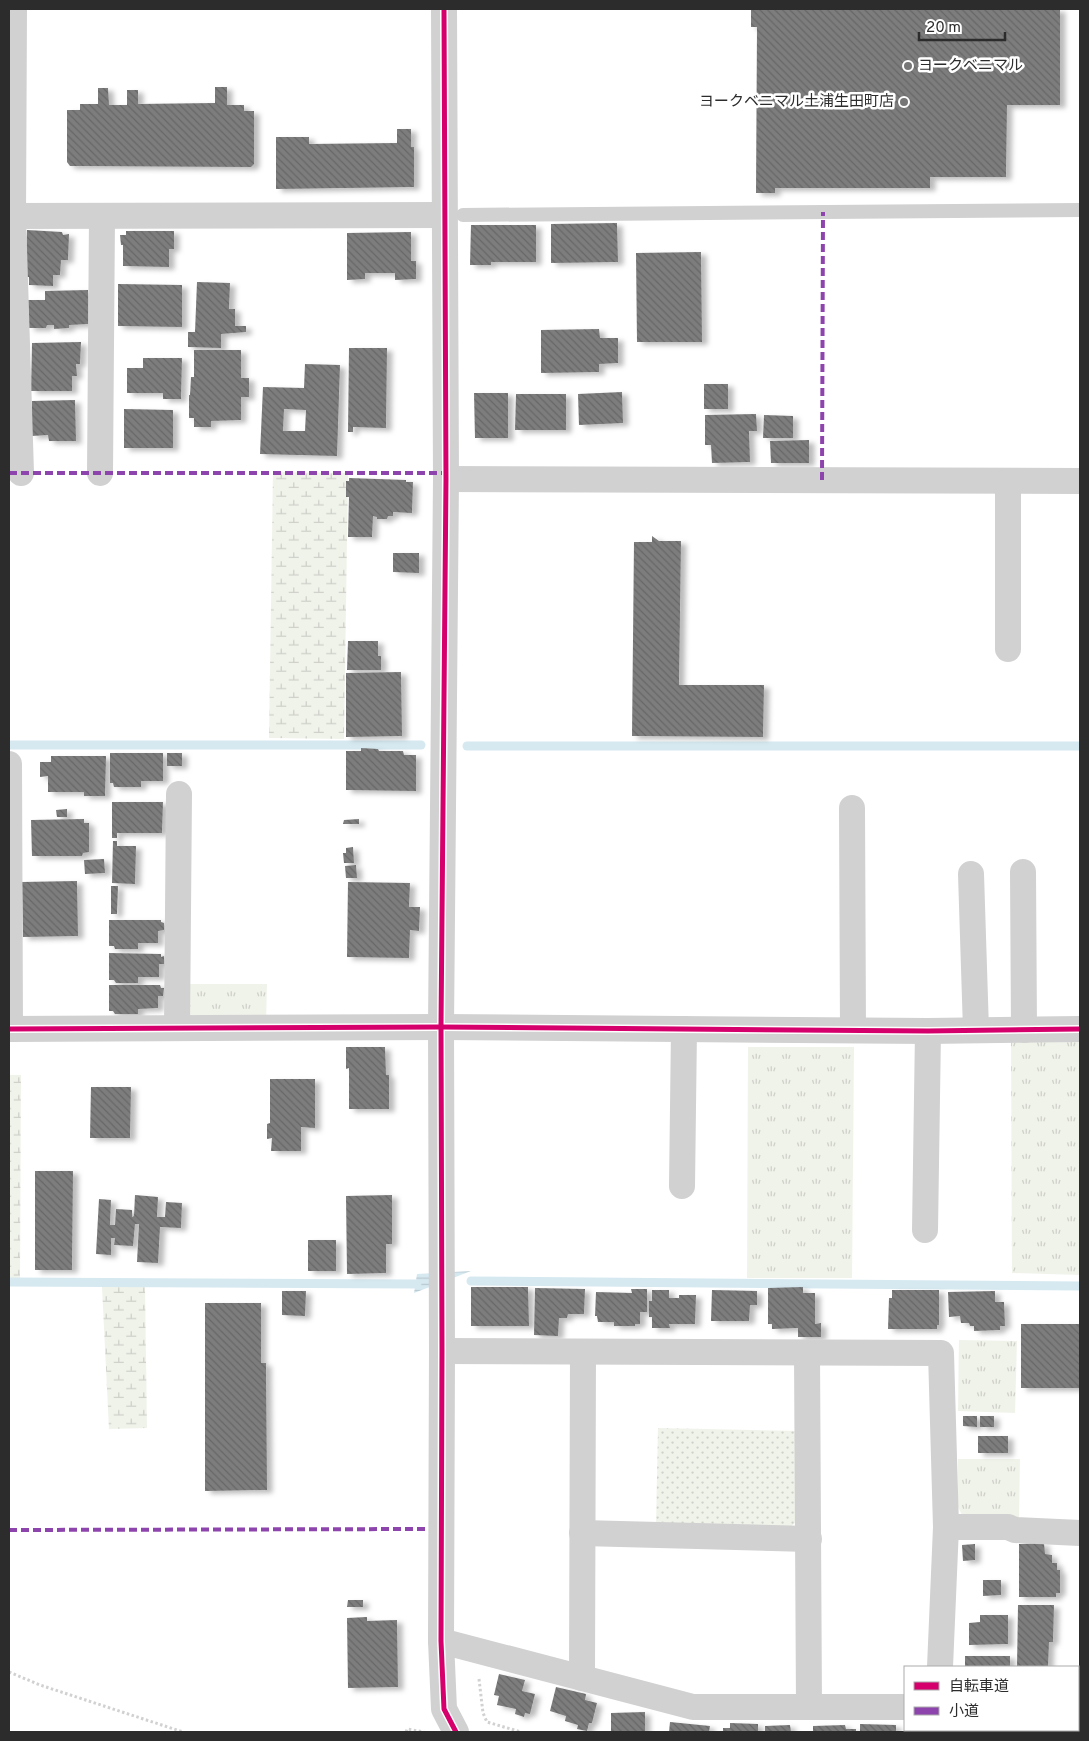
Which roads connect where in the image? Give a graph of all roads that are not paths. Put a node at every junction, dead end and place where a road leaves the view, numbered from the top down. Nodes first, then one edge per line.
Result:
1 (14, 9) edge
2 (444, 9) edge
3 (1080, 210) edge
4 (453, 215) junction
5 (11, 216) edge
6 (102, 216) junction
7 (21, 473) dead end
8 (100, 473) dead end
9 (446, 479) junction
10 (1008, 481) junction
11 (1080, 481) edge
12 (1008, 649) dead end
13 (9, 764) edge
14 (179, 794) dead end
15 (852, 808) dead end
16 (1023, 872) dead end
17 (971, 874) dead end
18 (441, 1027) junction
19 (177, 1028) junction
20 (9, 1029) edge
21 (684, 1029) junction
22 (1080, 1029) edge
23 (853, 1030) junction
24 (976, 1030) junction
25 (1024, 1030) junction
26 (928, 1031) junction
27 (682, 1186) dead end
28 (924, 1230) dead end
29 (442, 1351) junction
30 (583, 1352) junction
31 (807, 1353) junction
32 (946, 1527) junction
33 (582, 1533) junction
34 (1080, 1533) edge
35 (808, 1539) junction
36 (440, 1641) junction
37 (940, 1666) edge
38 (582, 1678) junction
39 (809, 1707) junction
40 (904, 1707) edge
41 (456, 1732) edge

1 - 5 street
2 - 4 street
3 - 4 lane
4 - 6 street
4 - 9 street
5 - 6 street
5 - 7 street
6 - 8 street
9 - 10 street
9 - 18 street
10 - 11 street
10 - 12 street
13 - 20 street
14 - 19 street
15 - 23 street
16 - 25 street
17 - 24 street
18 - 19 street
18 - 21 street
18 - 29 street
19 - 20 street
21 - 23 street
21 - 27 street
22 - 25 street
23 - 26 street
24 - 25 street
24 - 26 street
26 - 28 street
29 - 30 street
29 - 36 street
30 - 31 street
30 - 33 street
31 - 32 street
31 - 35 street
32 - 34 street
32 - 37 street
33 - 35 street
33 - 38 street
35 - 39 street
36 - 38 street
36 - 41 street
38 - 39 street
39 - 40 street

